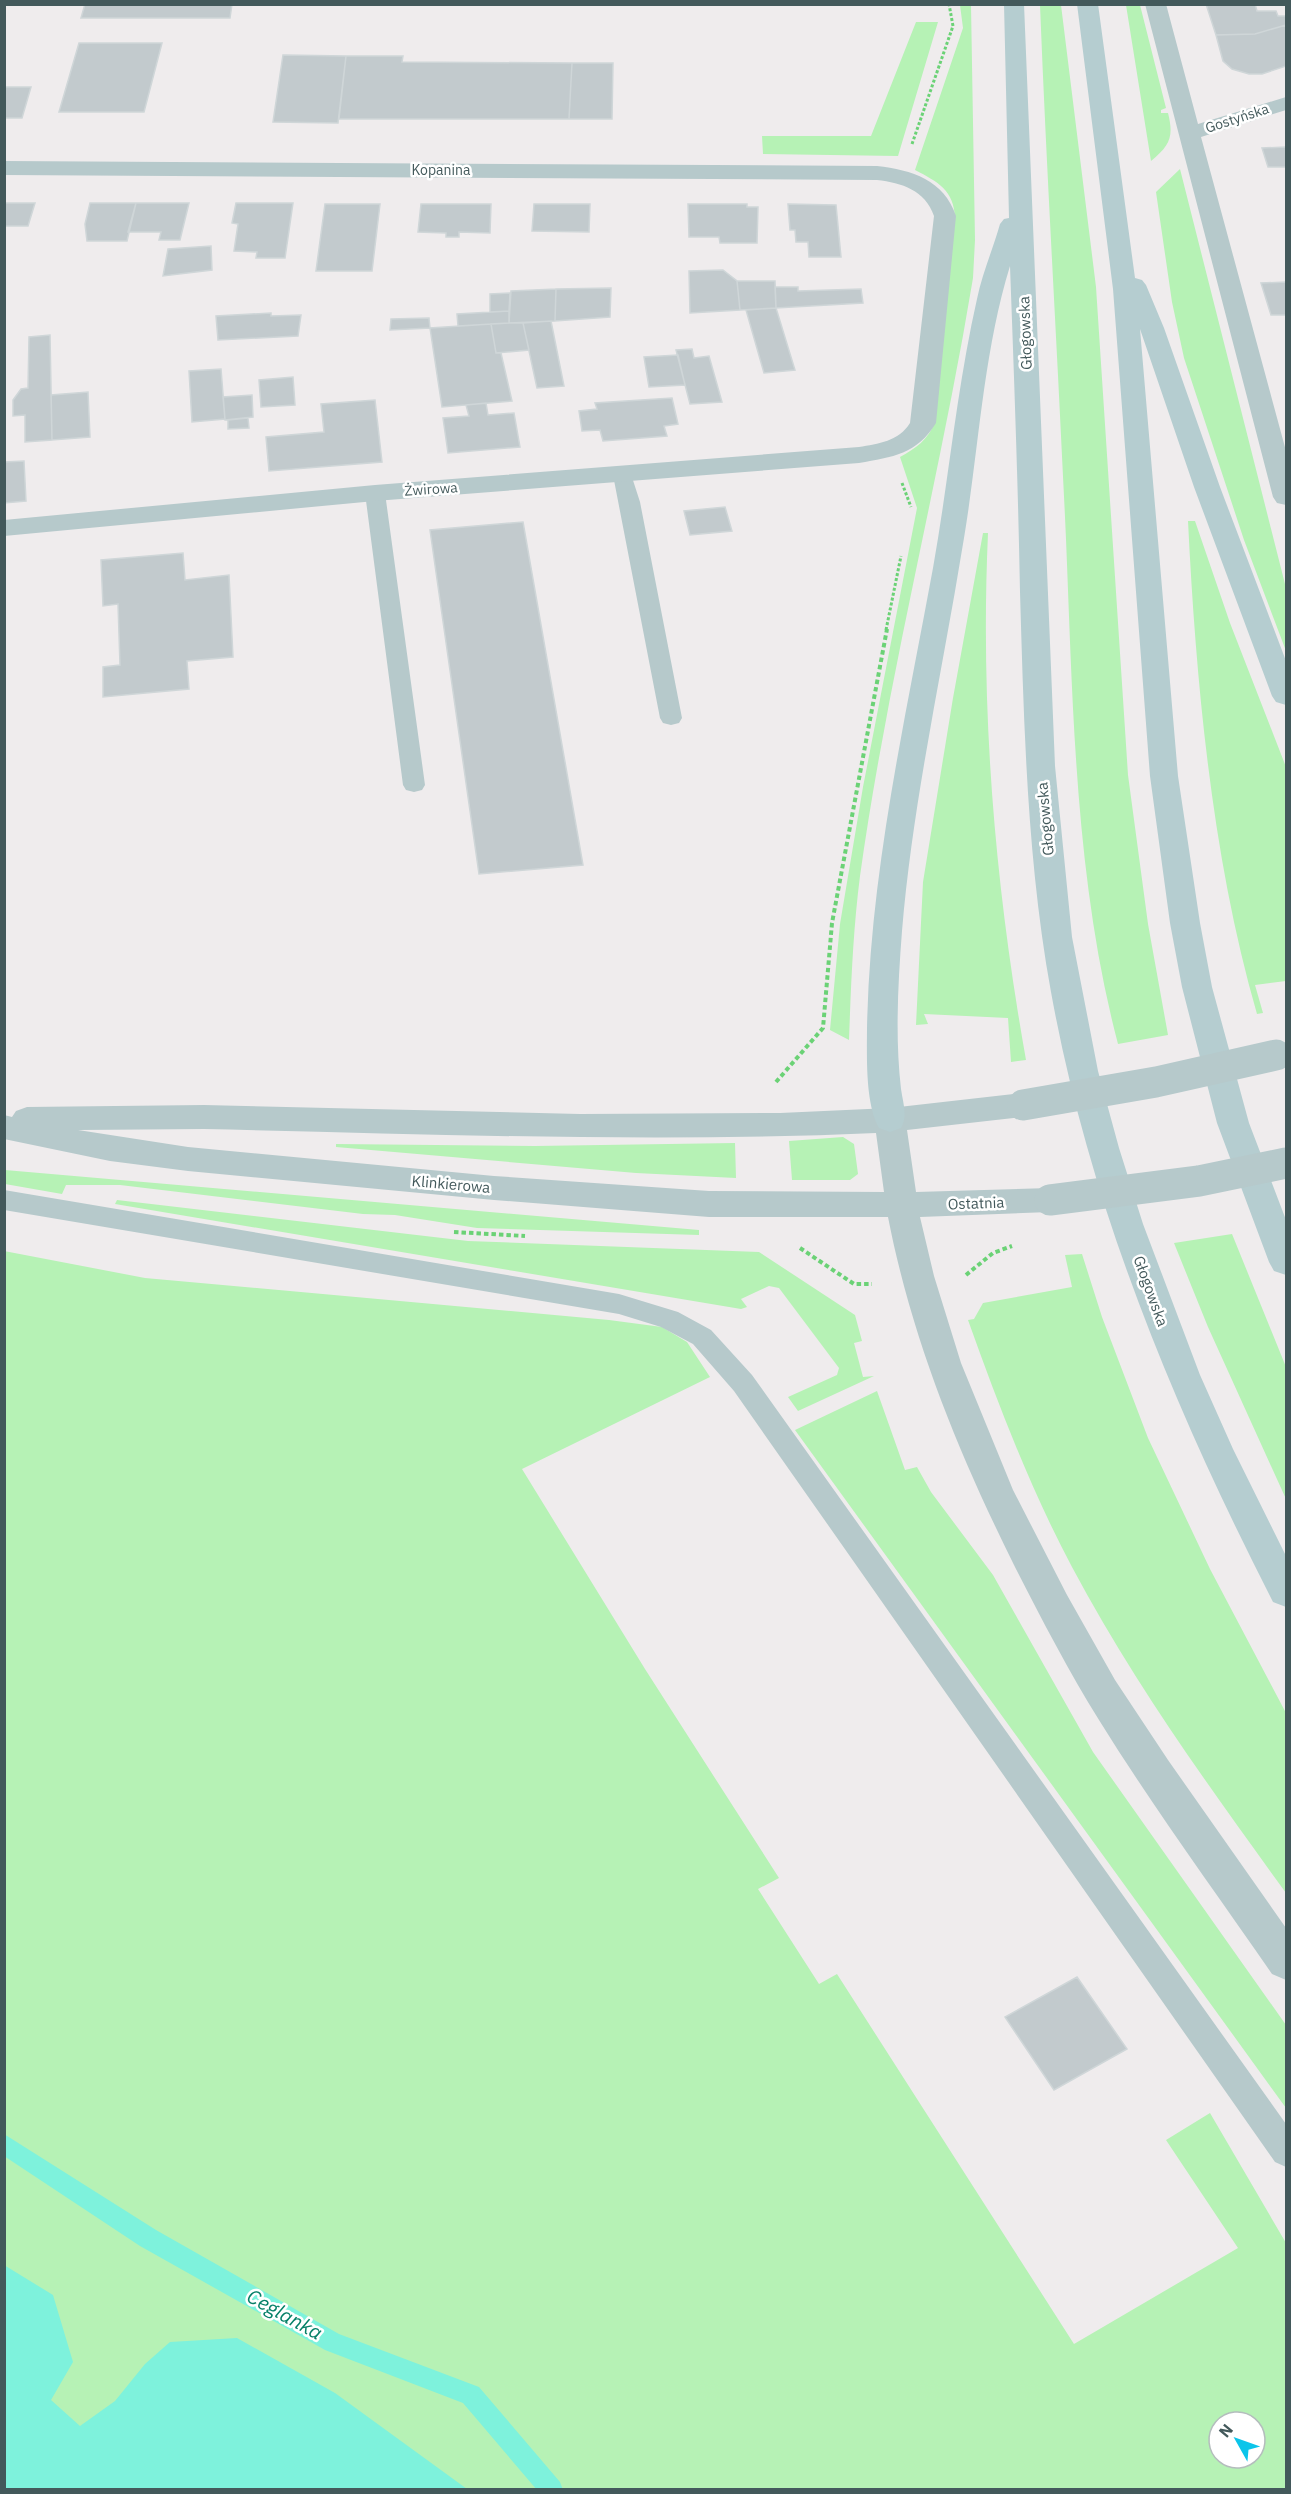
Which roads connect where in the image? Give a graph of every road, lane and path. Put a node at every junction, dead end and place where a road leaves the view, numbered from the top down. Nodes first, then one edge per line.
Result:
1 (949, 4) edge
2 (1014, 4) edge
3 (1087, 4) edge
4 (1155, 4) edge
5 (1287, 103) edge
6 (1188, 134) junction
7 (909, 153) dead end
8 (4, 168) edge
9 (1019, 199) junction
10 (1120, 253) junction
11 (890, 449) junction
12 (623, 475) junction
13 (375, 493) junction
14 (1287, 497) edge
15 (911, 508) dead end
16 (4, 528) edge
17 (901, 554) dead end
18 (1287, 696) edge
19 (671, 718) dead end
20 (414, 785) dead end
21 (1282, 1054) edge
22 (773, 1084) dead end
23 (4, 1119) edge
24 (890, 1120) junction
25 (4, 1127) edge
26 (1287, 1163) edge
27 (4, 1200) edge
28 (901, 1205) junction
29 (1287, 1262) edge
30 (1287, 1591) edge
31 (1287, 1961) edge
32 (1287, 2151) edge

1 - 7 path
2 - 9 main road, Głogowska
3 - 10 main road
4 - 6 street
5 - 6 street, Gostyńska
6 - 14 street
8 - 11 street, Kopanina
9 - 24 main road
9 - 30 main road, Głogowska
10 - 18 main road
10 - 29 main road
11 - 12 street, Żwirowa
11 - 15 path
12 - 13 street, Żwirowa
12 - 19 lane
13 - 16 street, Żwirowa
13 - 20 lane
17 - 22 path
21 - 24 street, bridge
23 - 24 street
24 - 28 street
25 - 28 street, Klinkierowa
26 - 28 street, Ostatnia, bridge
27 - 32 lane
28 - 31 street

